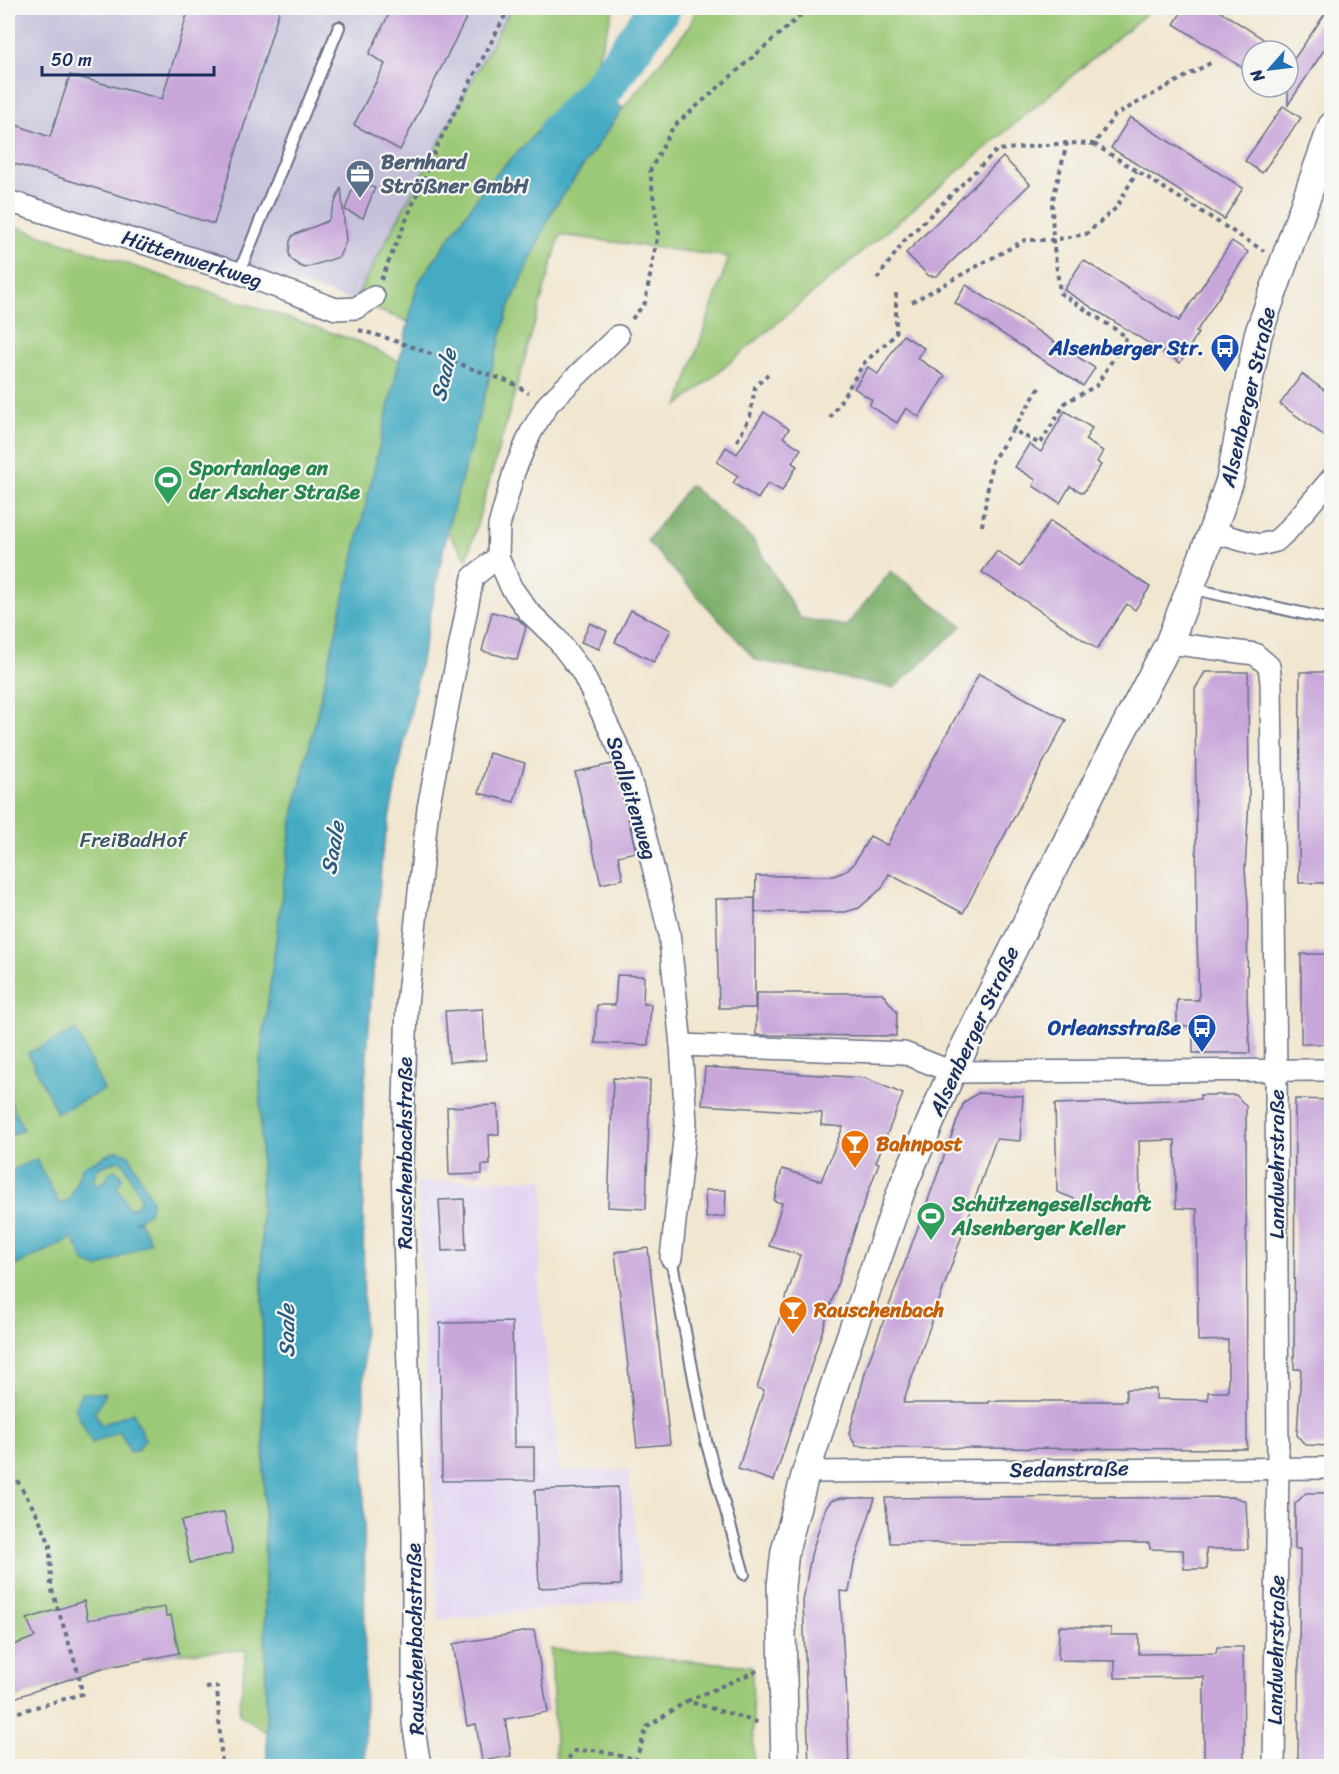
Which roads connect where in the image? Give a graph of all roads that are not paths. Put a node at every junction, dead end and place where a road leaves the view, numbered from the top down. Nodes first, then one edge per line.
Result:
1 (339, 27) dead end
2 (1332, 126) edge
3 (8, 201) edge
4 (239, 273) junction
5 (374, 297) road end
6 (618, 336) road end
7 (1332, 478) edge
8 (1212, 532) junction
9 (498, 557) junction
10 (1190, 588) junction
11 (1332, 620) edge
12 (1169, 643) junction
13 (681, 1044) junction
14 (1332, 1070) edge
15 (1276, 1071) junction
16 (952, 1072) junction
17 (671, 1258) joint
18 (1278, 1467) junction
19 (1332, 1468) edge
20 (806, 1472) junction
21 (744, 1574) dead end
22 (420, 1767) edge
23 (785, 1767) edge
24 (1274, 1767) edge

1 - 4 lane
2 - 8 street, Alsenberger Straße
3 - 4 street, Hüttenwerkweg
4 - 5 street, Hüttenwerkweg
6 - 9 street, Saalleitenweg
7 - 8 street
8 - 10 street, Alsenberger Straße
9 - 13 street, Saalleitenweg
9 - 22 street, Rauschenbachstraße
10 - 11 lane
10 - 12 street, Alsenberger Straße
12 - 15 street, Landwehrstraße
12 - 16 street, Alsenberger Straße
13 - 16 street
13 - 17 street, Saalleitenweg
14 - 15 street
15 - 16 street
15 - 18 street, Landwehrstraße
16 - 20 street, Alsenberger Straße
17 - 21 lane
18 - 19 street, Sedanstraße
18 - 20 street, Sedanstraße
18 - 24 street, Landwehrstraße
20 - 23 street, Alsenberger Straße

